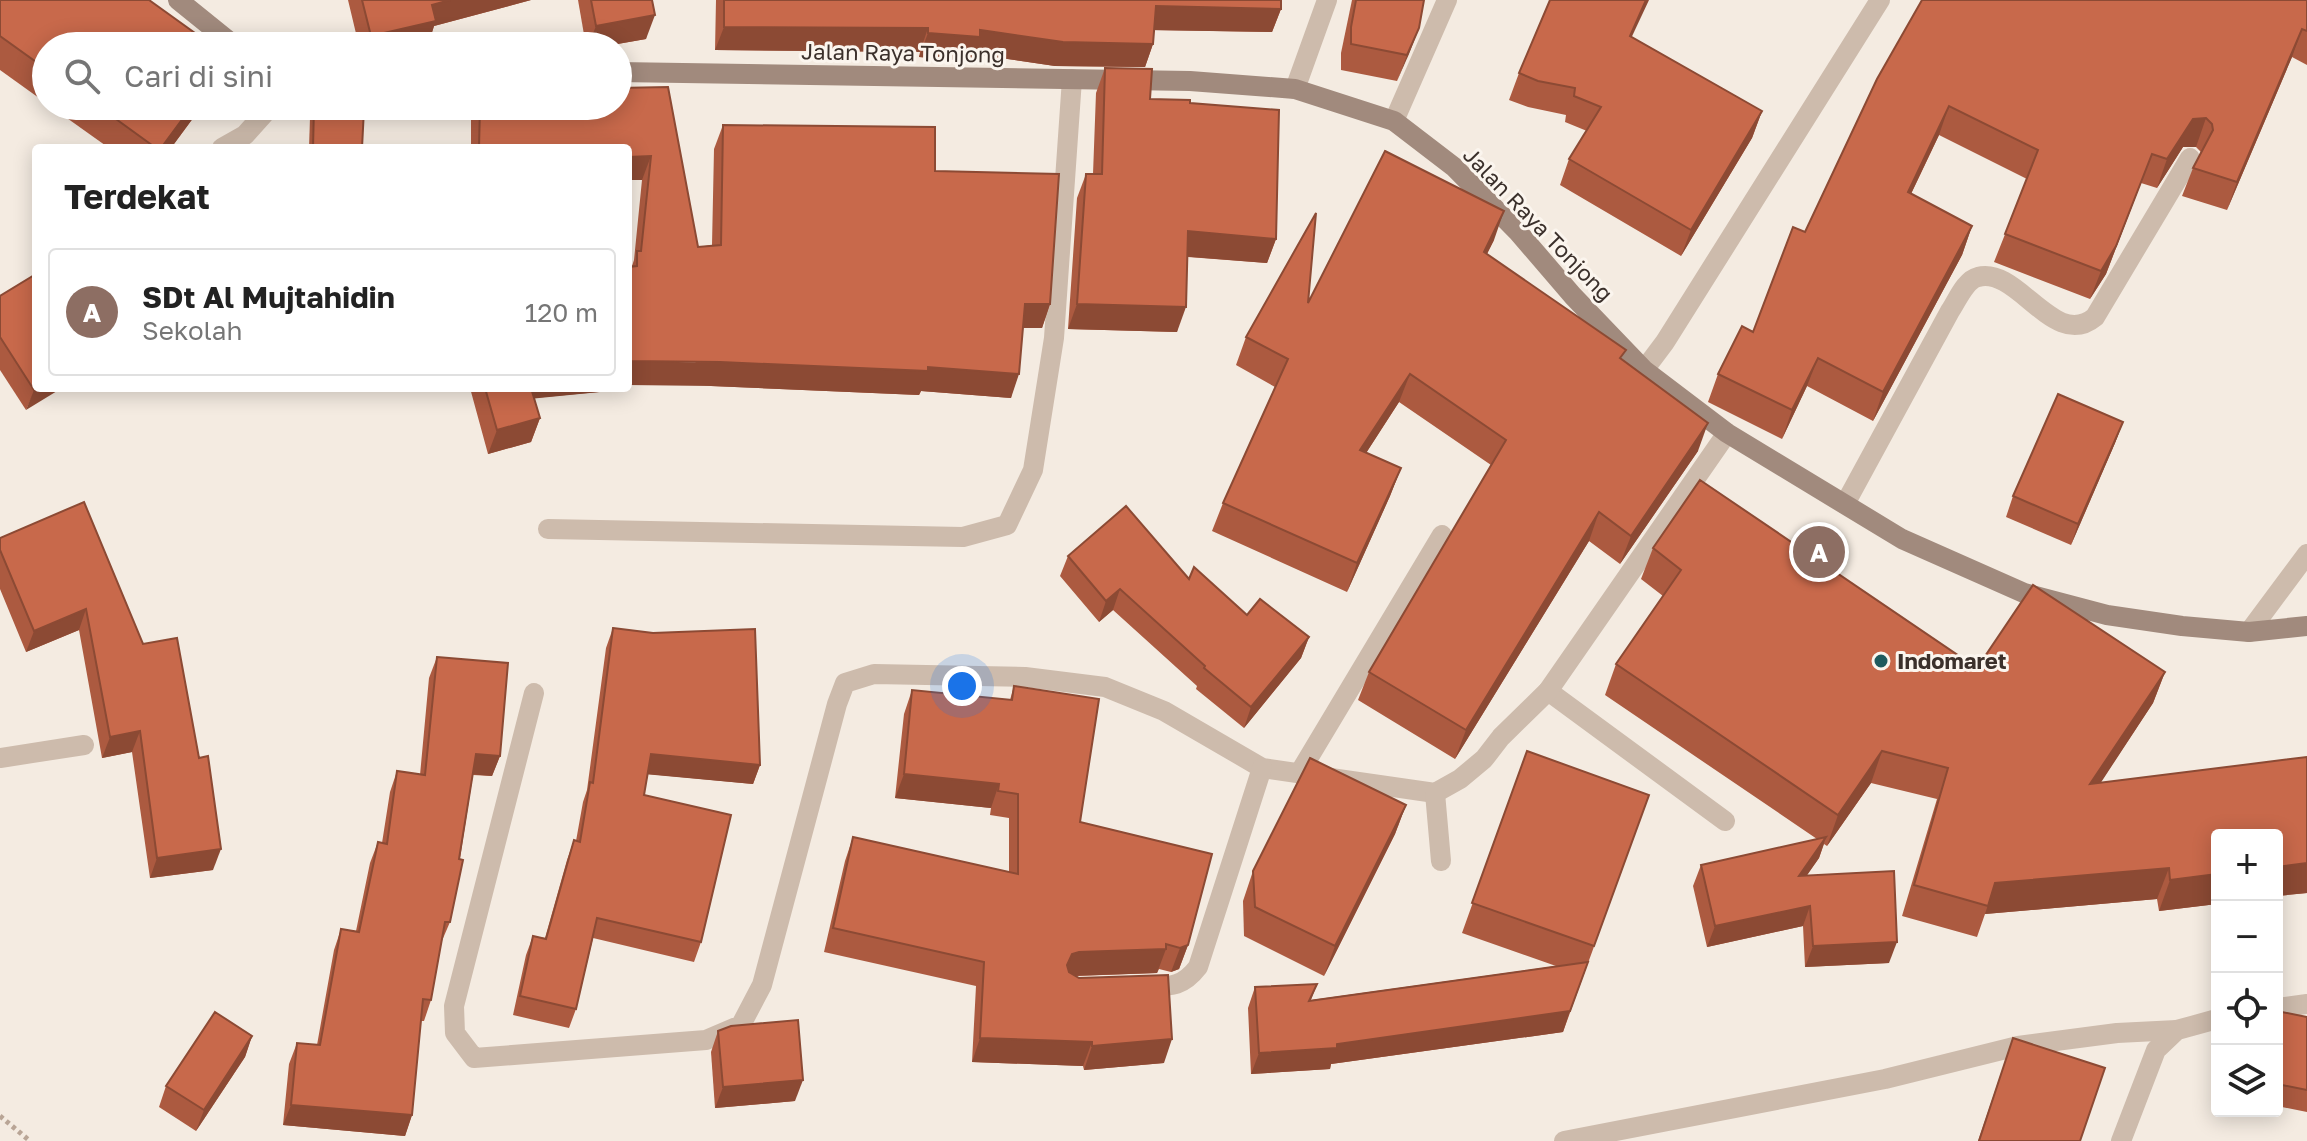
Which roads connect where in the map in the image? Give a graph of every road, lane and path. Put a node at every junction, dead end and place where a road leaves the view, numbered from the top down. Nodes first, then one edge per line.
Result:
1 (178, 0) edge
2 (1327, 0) edge
3 (1447, 0) edge
4 (1880, 0) edge
5 (218, 32) edge
6 (632, 72) edge
7 (1072, 79) junction
8 (1295, 89) junction
9 (258, 120) edge
10 (1394, 121) junction
11 (229, 144) edge
12 (2190, 158) edge
13 (1644, 370) junction
14 (1727, 433) junction
15 (1845, 504) junction
16 (548, 529) dead end
17 (1442, 535) dead end
18 (2307, 554) edge
19 (2307, 626) edge
20 (2249, 632) junction
21 (1548, 691) junction
22 (534, 693) dead end
23 (84, 745) dead end
24 (0, 758) edge
25 (1262, 768) junction
26 (1300, 772) junction
27 (1435, 793) junction
28 (1725, 821) dead end
29 (1441, 861) dead end
30 (1128, 987) edge
31 (2307, 1004) edge
32 (2283, 1007) edge
33 (2211, 1021) edge
34 (2177, 1030) junction
35 (0, 1116) edge
36 (30, 1141) edge
37 (1564, 1141) edge
38 (2121, 1141) edge

1 - 5 main road
2 - 8 street
3 - 10 street
4 - 13 street
6 - 7 main road, Jalan Raya Tonjong
7 - 8 main road, Jalan Raya Tonjong
7 - 16 street
8 - 10 main road, Jalan Raya Tonjong
9 - 11 street
10 - 13 main road, Jalan Raya Tonjong
12 - 15 street
13 - 14 main road, Jalan Raya Tonjong
14 - 15 main road, Jalan Raya Tonjong
14 - 21 street
15 - 20 main road, Jalan Raya Tonjong
17 - 26 street
18 - 20 street
19 - 20 main road, Jalan Raya Tonjong
21 - 27 street
21 - 28 street
22 - 25 street
23 - 24 street
25 - 26 street
25 - 30 street
26 - 27 street
27 - 29 street
31 - 32 street
33 - 34 street
34 - 37 street
34 - 38 street
35 - 36 path

